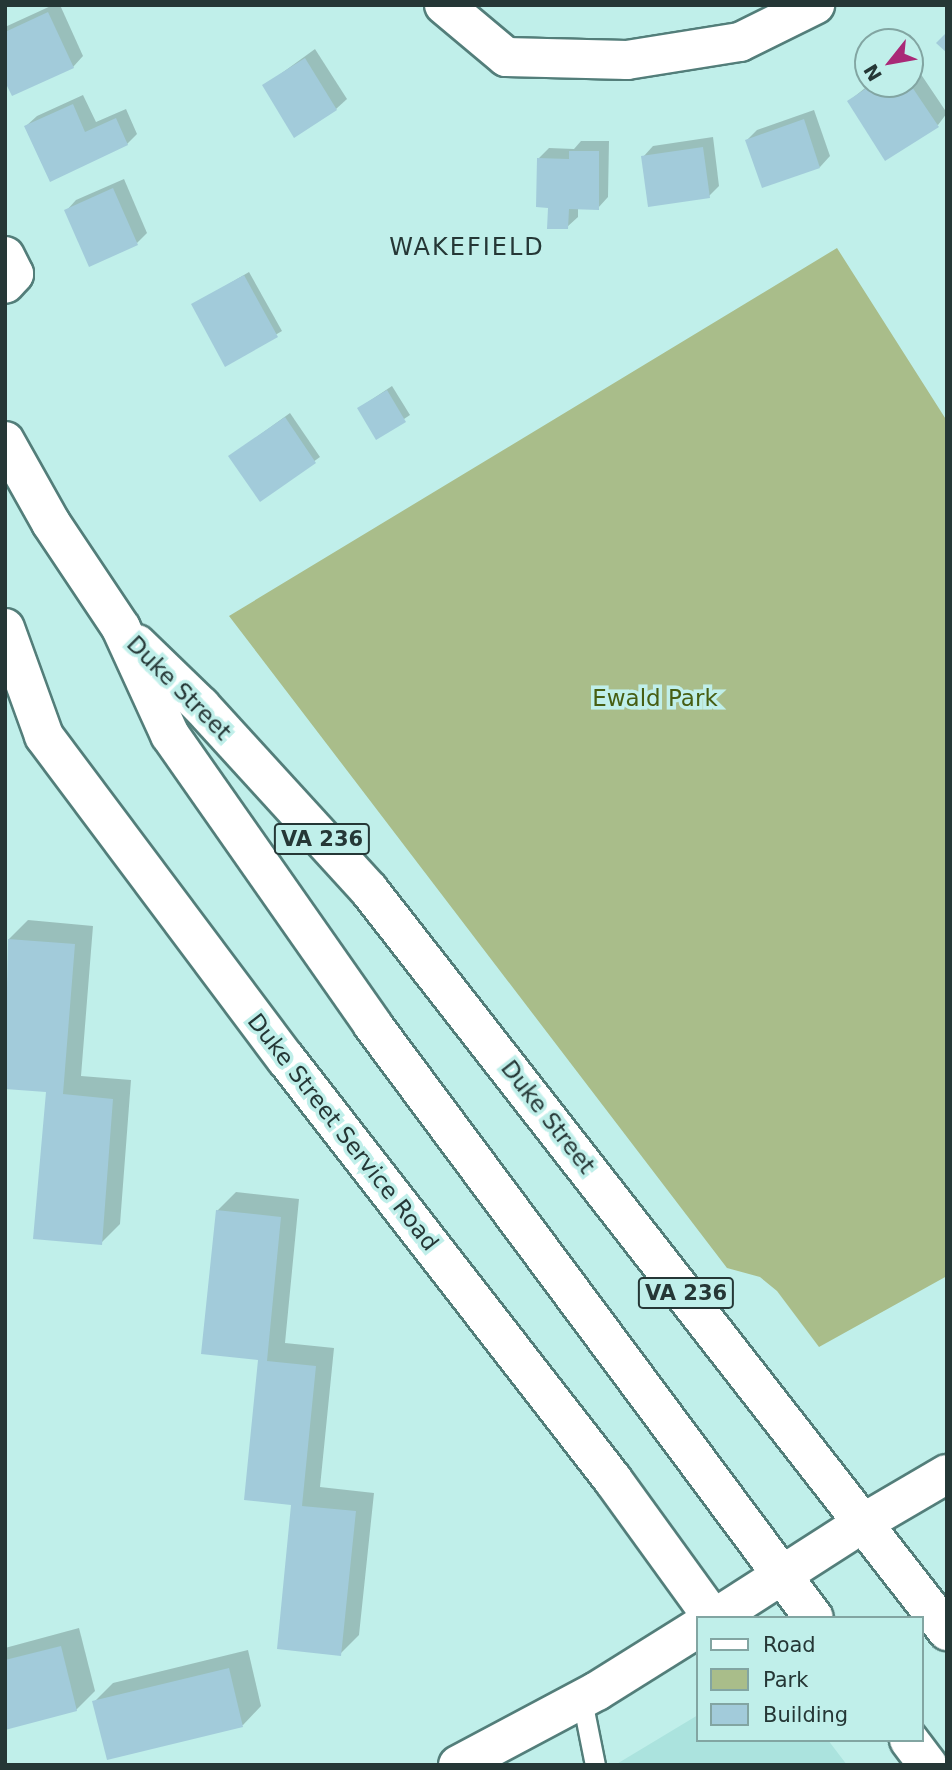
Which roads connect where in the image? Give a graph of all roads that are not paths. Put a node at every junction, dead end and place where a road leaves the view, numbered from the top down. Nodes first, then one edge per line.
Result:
1 (444, 5) edge
2 (815, 5) edge
3 (5, 256) edge
4 (5, 284) edge
5 (5, 441) edge
6 (5, 628) edge
7 (121, 628) junction
8 (947, 1474) edge
9 (863, 1523) junction
10 (781, 1575) junction
11 (712, 1616) edge
12 (717, 1616) edge
13 (812, 1616) edge
14 (696, 1629) edge
15 (947, 1631) edge
16 (582, 1700) junction
17 (911, 1742) edge
18 (458, 1765) edge
19 (596, 1765) edge
20 (928, 1765) edge

1 - 2 main road
3 - 4 main road
5 - 7 main road, Duke Street / VA 236
6 - 11 main road, Duke Street Service Road
7 - 9 main road, Duke Street / VA 236
7 - 10 main road, Duke Street / VA 236
8 - 9 main road
9 - 10 main road
9 - 15 main road, Duke Street / VA 236
10 - 12 main road
10 - 13 main road, Duke Street / VA 236
14 - 16 main road
16 - 18 main road
16 - 19 lane
17 - 20 main road

